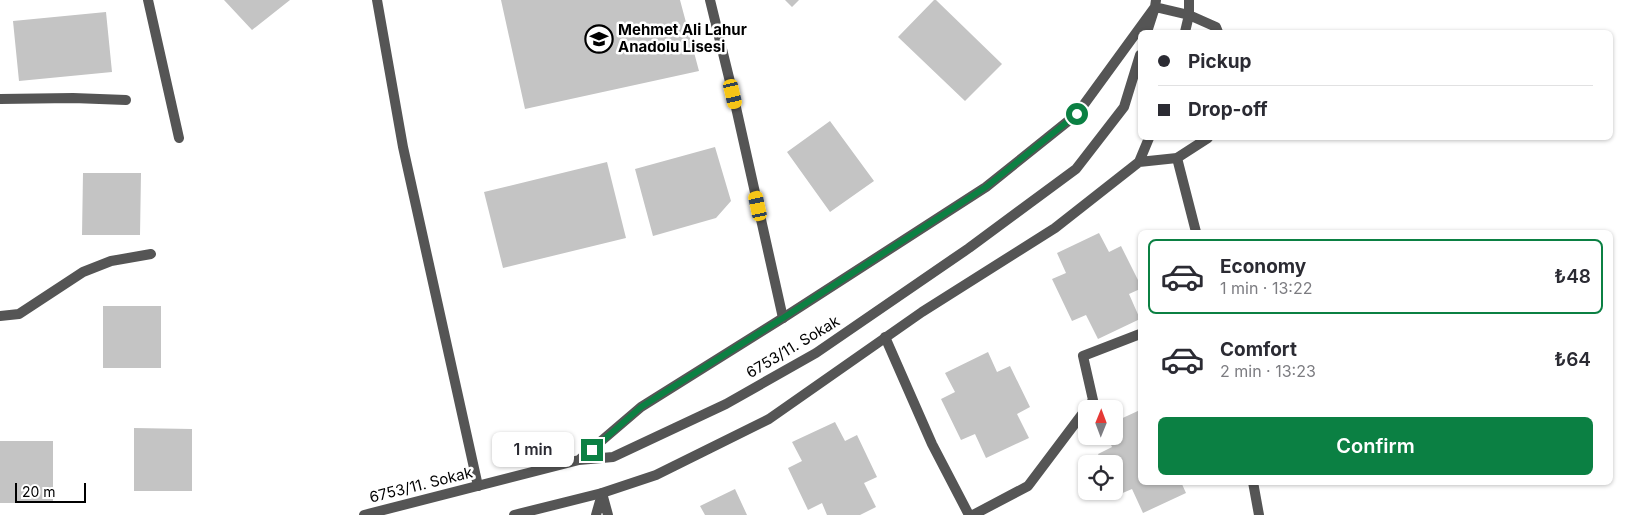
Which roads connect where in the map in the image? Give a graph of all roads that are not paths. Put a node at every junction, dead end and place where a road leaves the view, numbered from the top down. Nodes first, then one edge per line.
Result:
1 (148, 0) edge
2 (377, 0) edge
3 (710, 0) edge
4 (1189, 0) edge
5 (1156, 3) edge
6 (1189, 15) junction
7 (1148, 30) edge
8 (1185, 30) edge
9 (1217, 30) edge
10 (1138, 62) edge
11 (0, 99) edge
12 (126, 100) dead end
13 (179, 138) dead end
14 (1148, 140) edge
15 (1205, 140) edge
16 (1177, 158) junction
17 (1139, 162) junction
18 (1195, 230) edge
19 (151, 254) dead end
20 (0, 316) edge
21 (783, 318) junction
22 (1138, 335) edge
23 (886, 338) junction
24 (1093, 400) edge
25 (1078, 420) edge
26 (579, 460) junction
27 (1254, 485) edge
28 (478, 486) junction
29 (602, 493) junction
30 (364, 515) edge
31 (514, 515) edge
32 (596, 515) edge
33 (608, 515) edge
34 (971, 515) edge
35 (1259, 515) edge

1 - 13 street
2 - 28 street
3 - 21 street
4 - 6 street
5 - 6 street
5 - 7 street
5 - 21 street
6 - 8 street
6 - 9 street
10 - 26 street, 6753/11. Sokak
11 - 12 street
14 - 17 street
15 - 16 street
16 - 17 street
16 - 18 street
17 - 23 street
19 - 20 street
21 - 26 street
22 - 24 street
23 - 29 street
23 - 34 street
25 - 34 street
26 - 28 street, 6753/11. Sokak
27 - 35 street
28 - 30 street, 6753/11. Sokak
29 - 31 street
29 - 32 street
29 - 33 street

